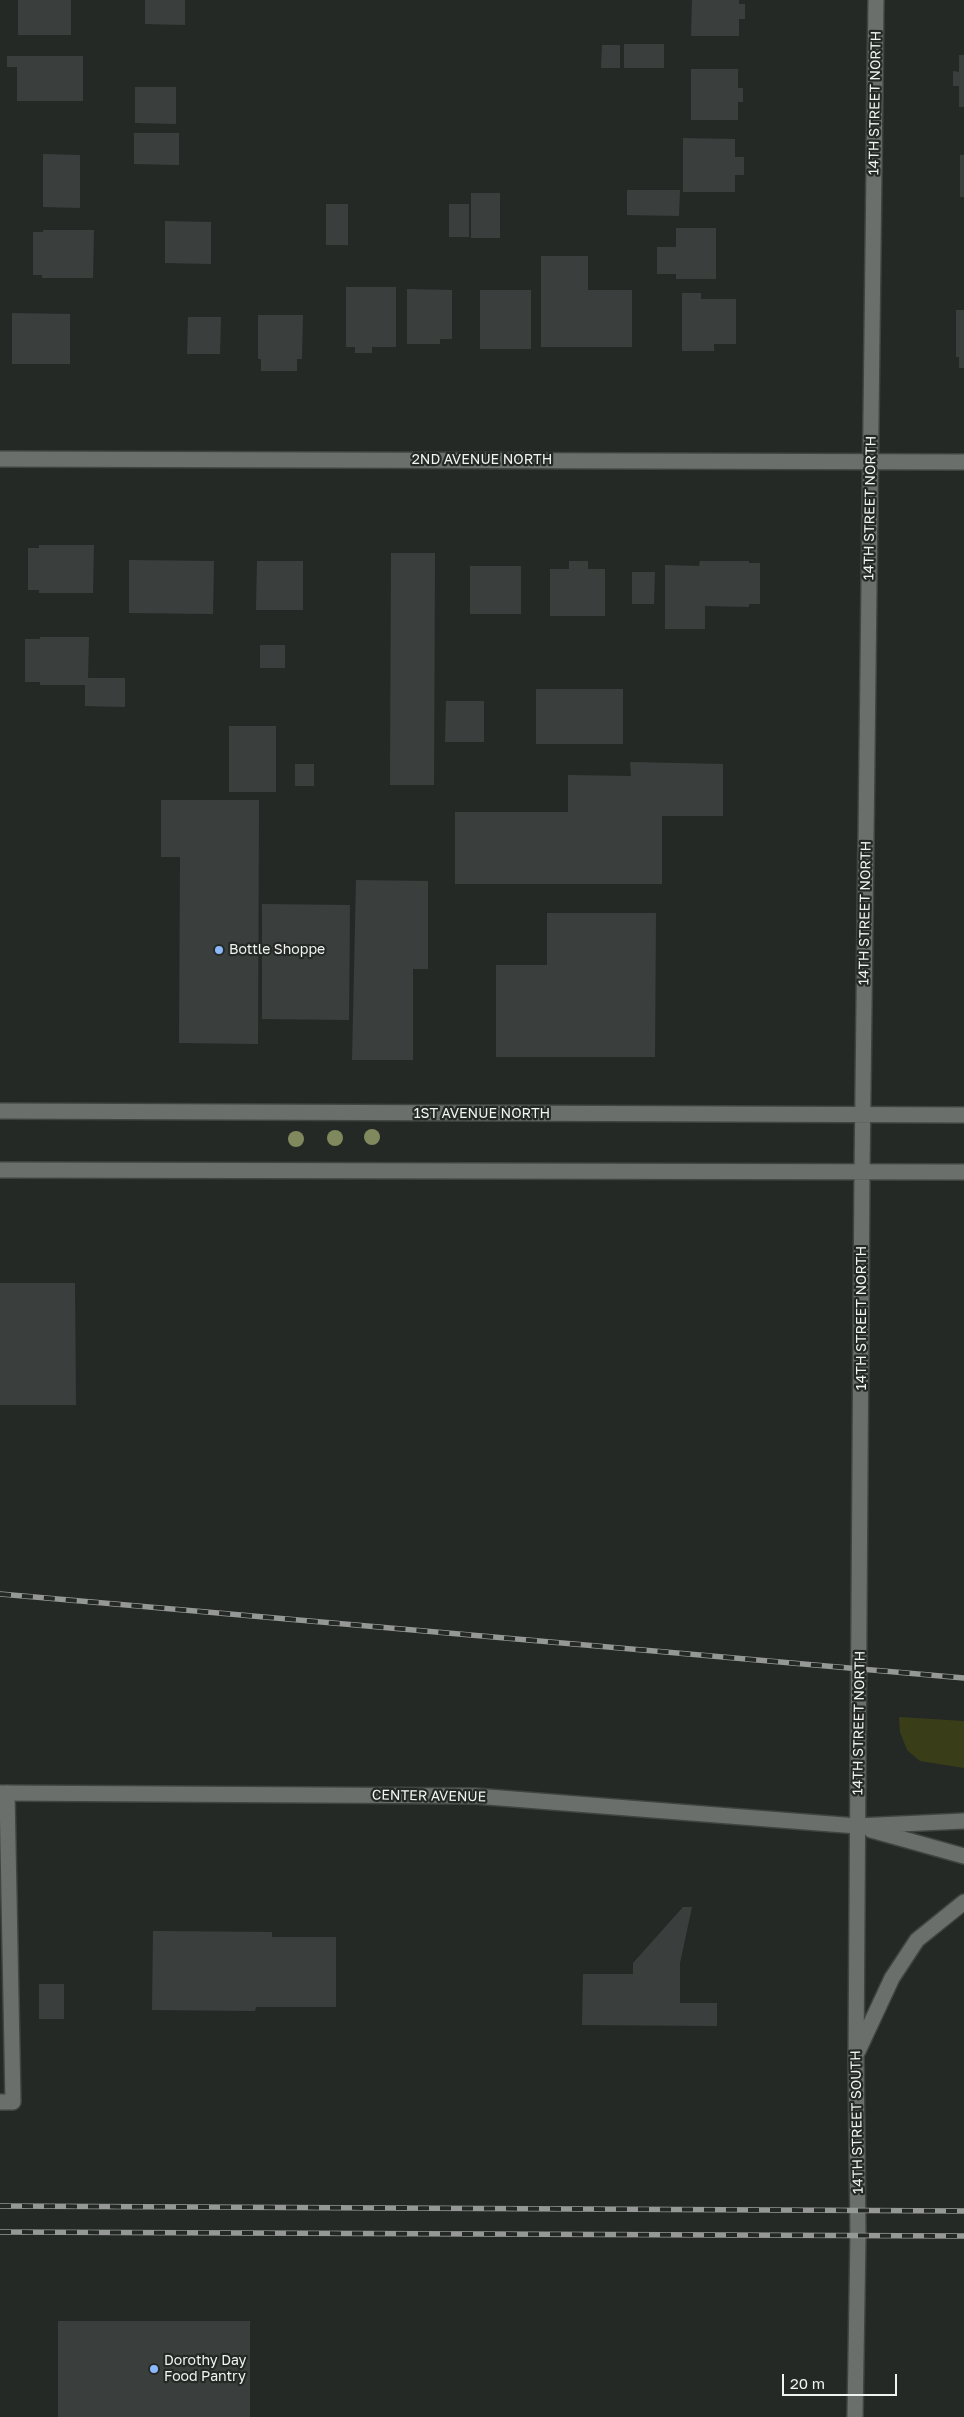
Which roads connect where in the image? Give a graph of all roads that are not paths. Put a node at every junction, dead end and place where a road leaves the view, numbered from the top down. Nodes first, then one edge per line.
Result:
1 (876, 0) edge
2 (0, 459) edge
3 (871, 461) junction
4 (964, 462) edge
5 (0, 1111) edge
6 (964, 1115) edge
7 (863, 1116) junction
8 (0, 1170) edge
9 (862, 1172) junction
10 (964, 1172) edge
11 (4, 1793) edge
12 (964, 1821) edge
13 (857, 1826) junction
14 (964, 1856) edge
15 (964, 1902) edge
16 (856, 2057) junction
17 (0, 2102) edge
18 (855, 2417) edge

1 - 3 street, 14TH STREET NORTH
2 - 3 street, 2ND AVENUE NORTH
3 - 4 street, 2ND AVENUE NORTH
3 - 7 street, 14TH STREET NORTH
5 - 7 street, 1ST AVENUE NORTH
6 - 7 street, 1ST AVENUE NORTH
7 - 9 street, 14TH STREET NORTH
8 - 9 street
9 - 10 street
9 - 13 street, 14TH STREET NORTH
11 - 13 street, CENTER AVENUE
11 - 17 street
12 - 13 street, CENTER AVENUE
13 - 14 street, CENTER AVENUE
13 - 16 street, 14TH STREET SOUTH
15 - 16 street
16 - 18 street, 14TH STREET SOUTH

